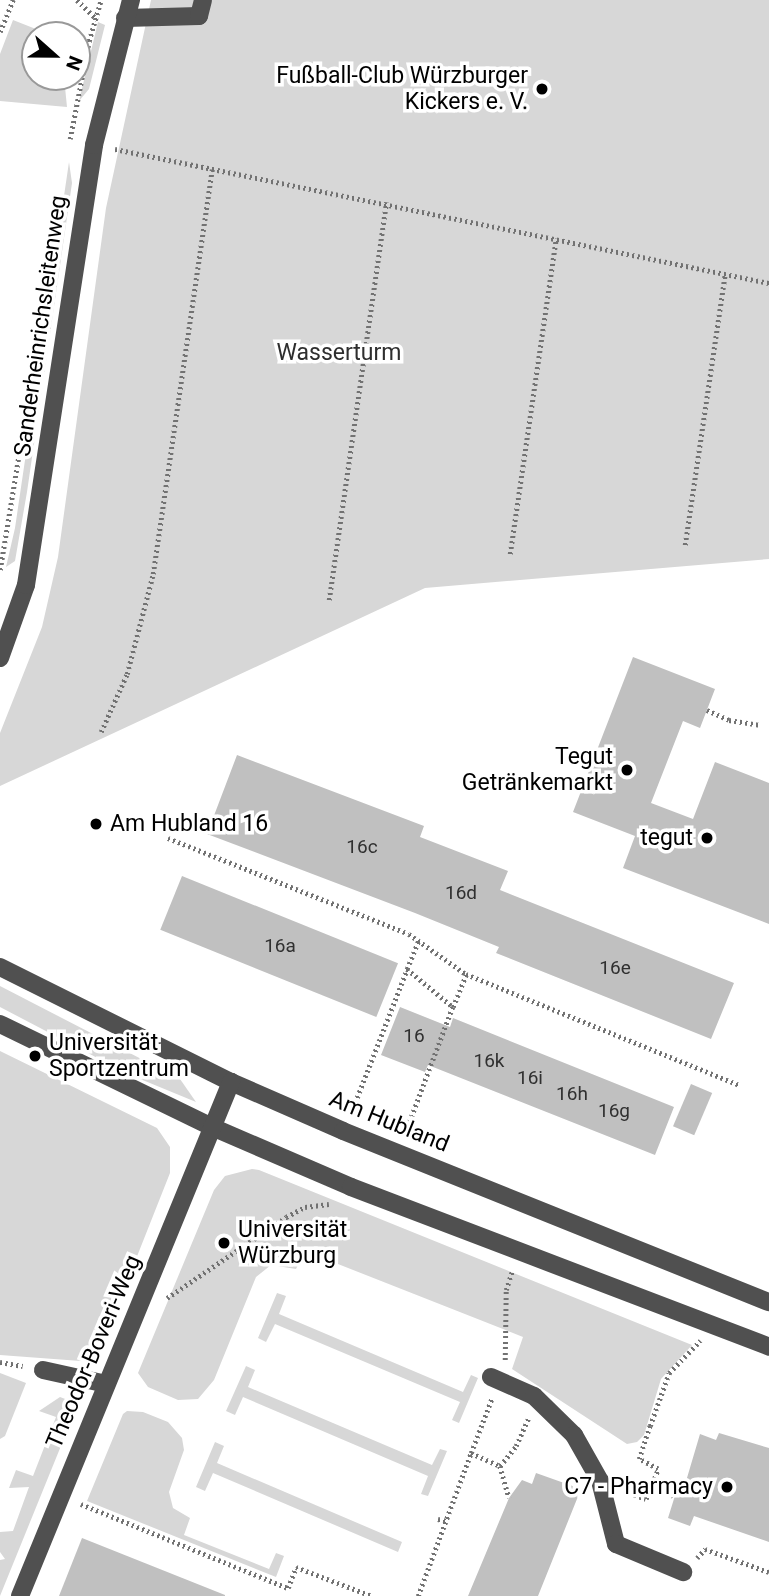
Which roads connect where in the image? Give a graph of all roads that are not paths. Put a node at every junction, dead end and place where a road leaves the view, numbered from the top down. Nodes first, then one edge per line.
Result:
1 (131, 0) edge
2 (203, 0) edge
3 (125, 19) junction
4 (0, 659) edge
5 (0, 967) edge
6 (0, 1024) edge
7 (231, 1082) junction
8 (212, 1127) junction
9 (769, 1302) edge
10 (769, 1348) edge
11 (43, 1370) dead end
12 (495, 1379) road end
13 (106, 1384) junction
14 (683, 1572) road end
15 (20, 1596) edge

1 - 3 street, Sanderheinrichsleitenweg
2 - 3 street
3 - 4 street, Sanderheinrichsleitenweg
5 - 7 street, Am Hubland
6 - 8 street
7 - 8 street, Theodor-Boveri-Weg
7 - 9 street, Am Hubland
8 - 10 street
8 - 13 street, Theodor-Boveri-Weg
11 - 13 street
12 - 14 street
13 - 15 street, Theodor-Boveri-Weg

